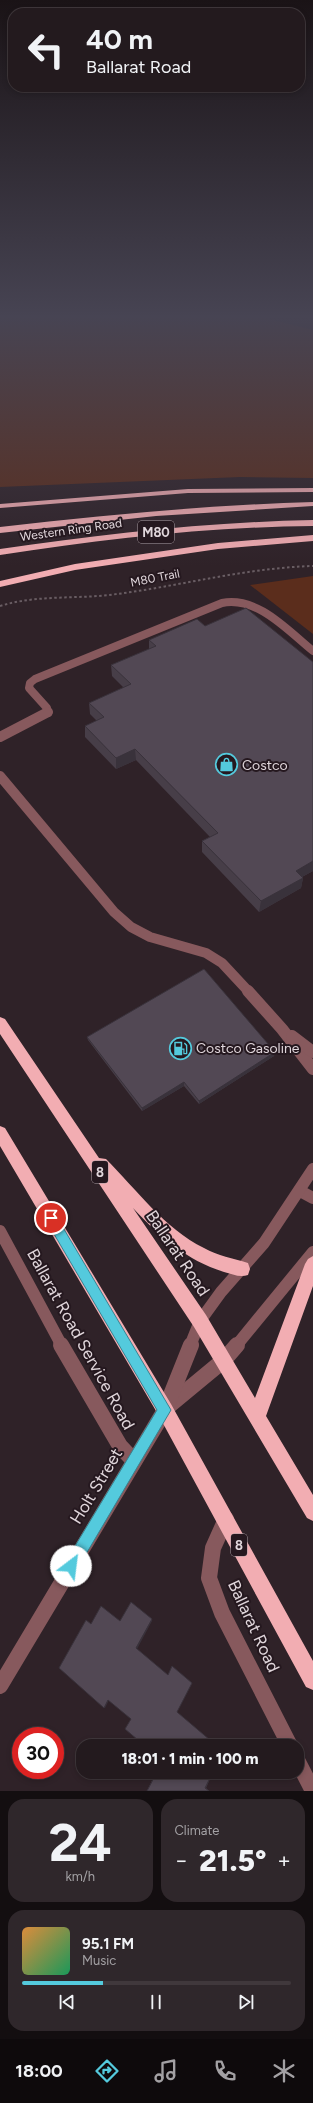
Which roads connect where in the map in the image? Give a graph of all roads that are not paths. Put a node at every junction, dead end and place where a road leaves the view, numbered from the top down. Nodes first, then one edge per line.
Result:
1 (313, 490) edge
2 (313, 504) edge
3 (0, 506) edge
4 (313, 522) edge
5 (0, 530) edge
6 (313, 538) edge
7 (0, 552) edge
8 (0, 584) edge
9 (313, 651) edge
10 (0, 737) edge
11 (0, 776) edge
12 (0, 1023) edge
13 (282, 1029) junction
14 (313, 1052) edge
15 (313, 1069) edge
16 (0, 1133) edge
17 (80, 1143) junction
18 (313, 1169) edge
19 (300, 1191) junction
20 (313, 1198) edge
21 (0, 1231) edge
22 (313, 1252) edge
23 (313, 1264) edge
24 (242, 1269) junction
25 (200, 1321) junction
26 (224, 1360) junction
27 (165, 1410) junction
28 (257, 1417) junction
29 (134, 1462) junction
30 (313, 1512) edge
31 (226, 1519) junction
32 (313, 1680) edge
33 (0, 1686) edge
34 (286, 1739) edge
35 (304, 1774) edge
36 (313, 1791) edge

1 - 3 highway
2 - 5 highway, Western Ring Road / M80
4 - 7 highway, Western Ring Road / M80
6 - 8 highway
9 - 10 street
11 - 13 street
12 - 17 highway, Ballarat Road / 8
13 - 14 street
13 - 15 street
16 - 27 highway, Ballarat Road / 8
17 - 24 highway
17 - 25 highway, Ballarat Road / 8
18 - 19 street
19 - 20 street
19 - 24 street
21 - 29 street, Ballarat Road Service Road
22 - 26 street
23 - 28 highway
24 - 25 street
25 - 26 highway, Ballarat Road / 8
25 - 27 street
26 - 27 street
26 - 28 highway, Ballarat Road / 8
27 - 29 street, Holt Street
27 - 31 highway, Ballarat Road / 8
28 - 30 highway, Ballarat Road / 8
29 - 33 street, Holt Street
31 - 32 highway, Ballarat Road / 8
31 - 34 street, Ballarat Road
35 - 36 street

